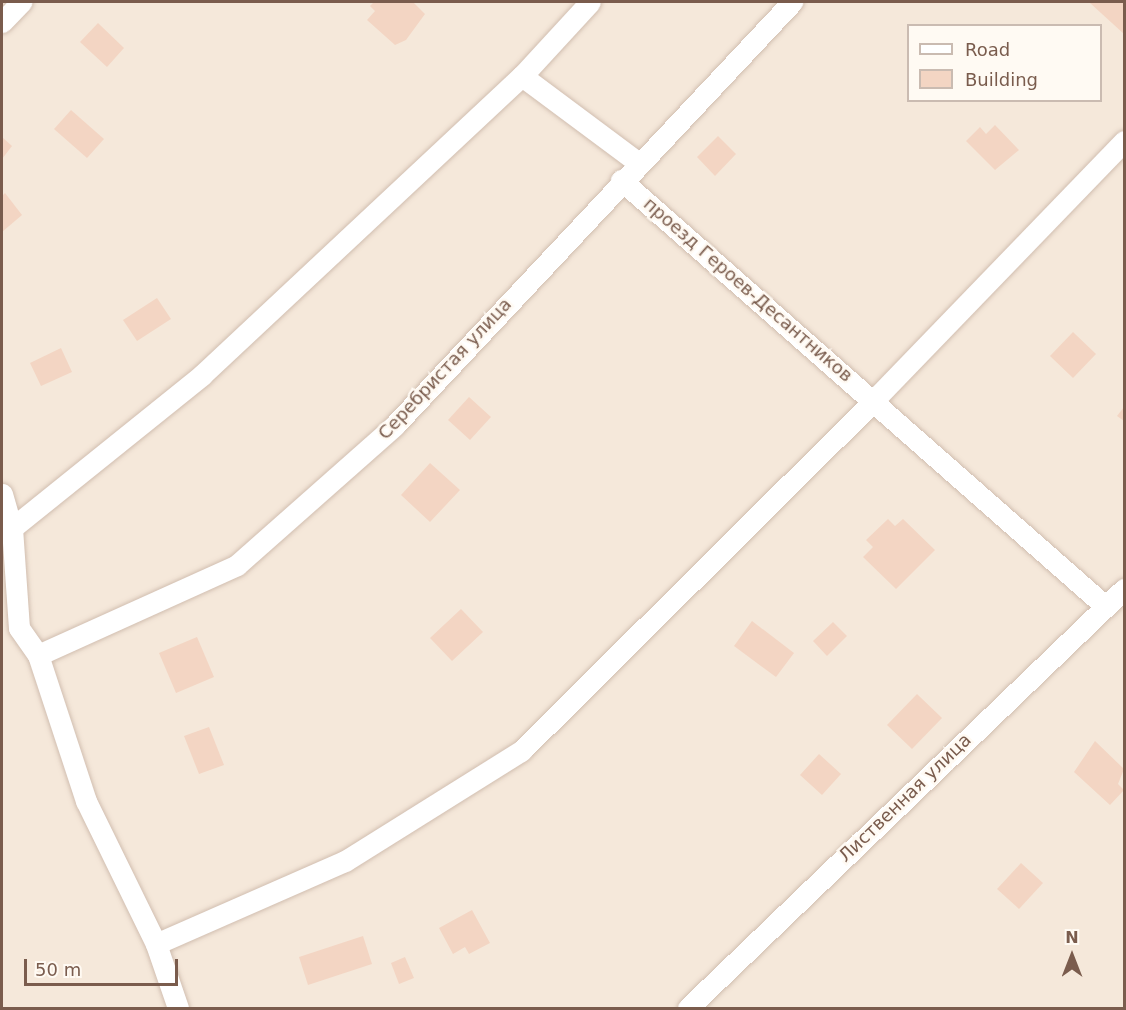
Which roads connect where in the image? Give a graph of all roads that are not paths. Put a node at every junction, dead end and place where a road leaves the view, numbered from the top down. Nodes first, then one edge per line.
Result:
1 (21, 2) edge
2 (590, 2) edge
3 (792, 2) edge
4 (2, 22) edge
5 (522, 76) junction
6 (1125, 141) edge
7 (636, 161) junction
8 (621, 180) junction
9 (874, 400) junction
10 (2, 494) edge
11 (12, 528) junction
12 (1125, 589) edge
13 (1104, 605) junction
14 (10, 631) edge
15 (38, 655) junction
16 (156, 944) junction
17 (178, 1008) edge
18 (688, 1008) edge

1 - 4 street
2 - 5 street
3 - 7 street, Серебристая улица
5 - 7 street
5 - 11 street
6 - 9 street
7 - 8 street, Серебристая улица
8 - 9 street, проезд Героев-Десантников
8 - 15 street, Серебристая улица
9 - 13 street, проезд Героев-Десантников
9 - 16 street
10 - 11 street
11 - 14 street
12 - 13 street, Лиственная улица
13 - 18 street, Лиственная улица
14 - 15 street
15 - 16 street
16 - 17 street

